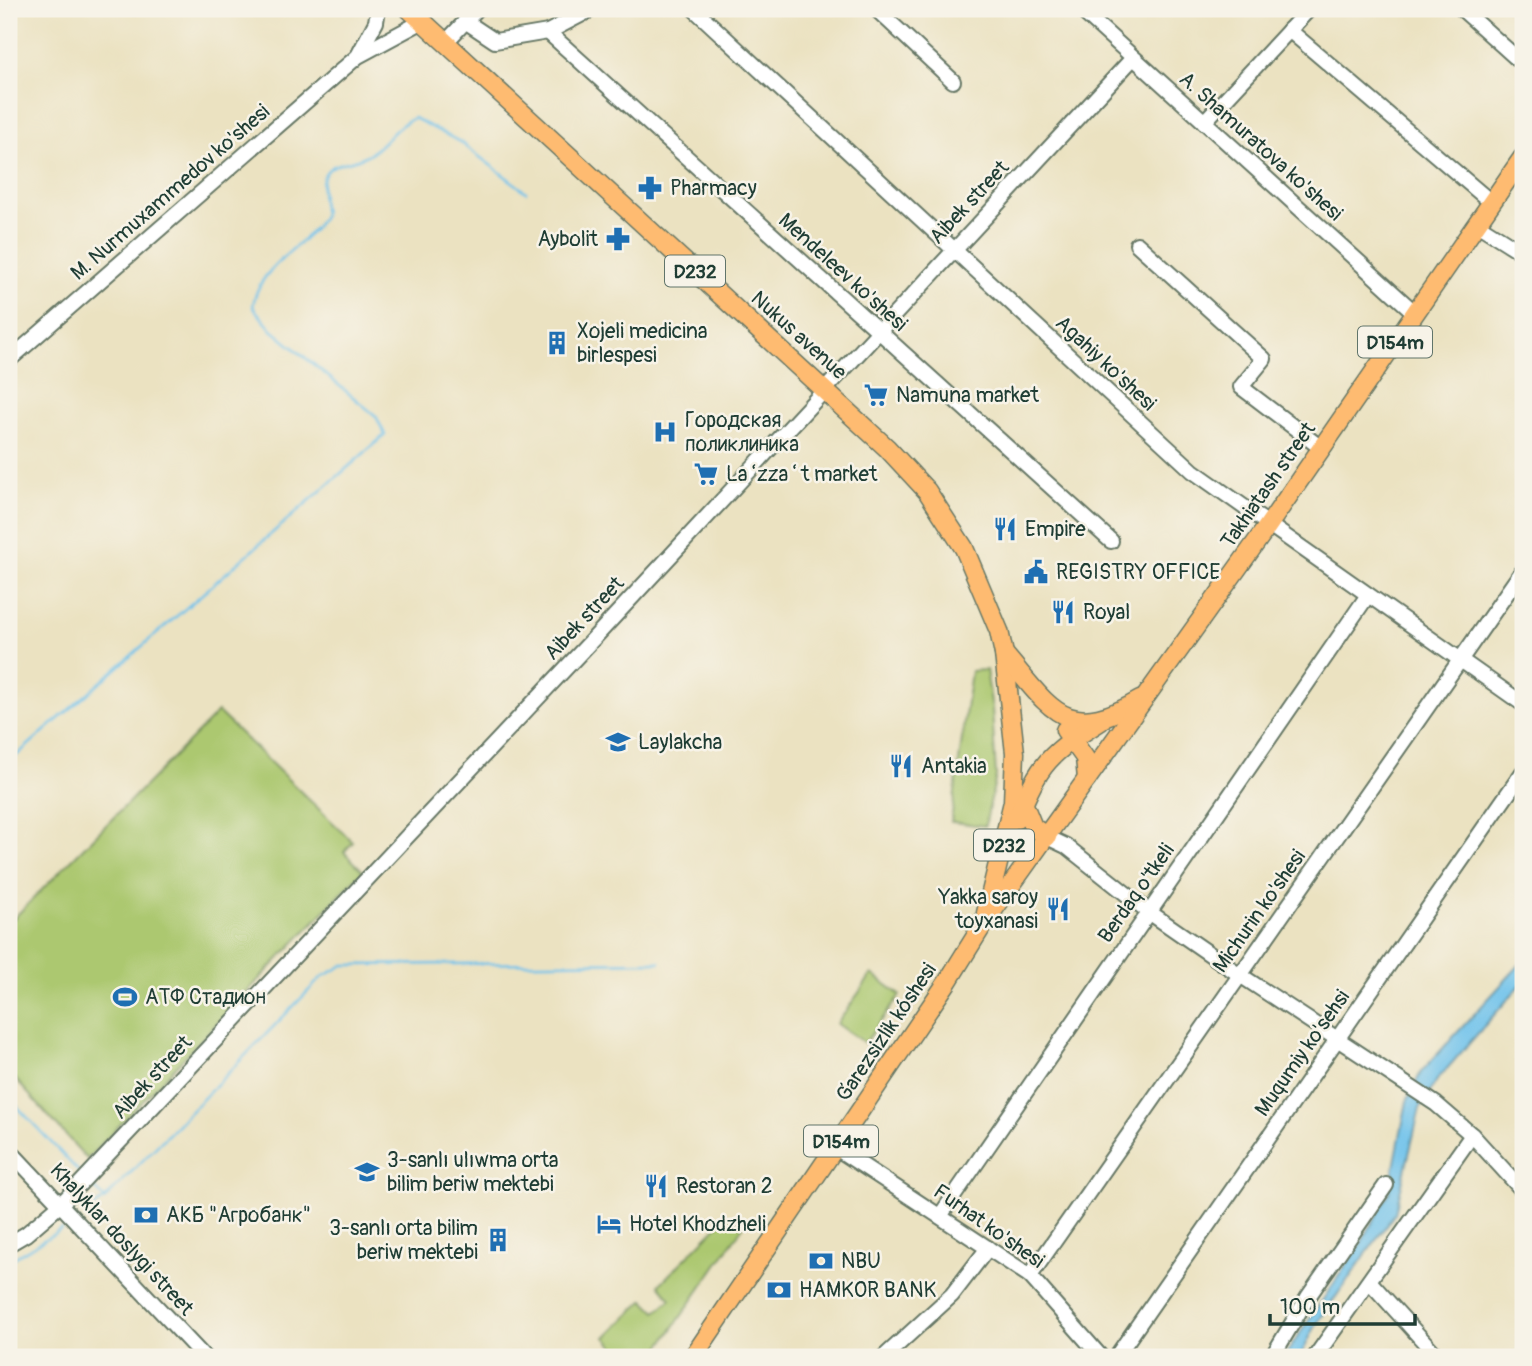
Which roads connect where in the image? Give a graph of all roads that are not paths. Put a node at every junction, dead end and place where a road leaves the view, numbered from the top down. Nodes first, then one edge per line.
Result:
1 (378, 9) edge
2 (477, 9) edge
3 (592, 9) edge
4 (694, 9) edge
5 (876, 9) edge
6 (1080, 9) edge
7 (1308, 9) edge
8 (1462, 9) edge
9 (416, 15) edge
10 (465, 21) junction
11 (1289, 30) junction
12 (548, 32) junction
13 (446, 42) junction
14 (358, 56) junction
15 (1133, 58) junction
16 (1523, 64) edge
17 (954, 81) dead end
18 (1204, 122) junction
19 (1523, 157) edge
20 (1492, 203) junction
21 (1477, 224) junction
22 (1137, 244) dead end
23 (952, 250) junction
24 (1523, 253) edge
25 (1415, 313) junction
26 (877, 331) junction
27 (9, 359) edge
28 (825, 389) junction
29 (1321, 448) junction
30 (1267, 527) junction
31 (1111, 541) dead end
32 (1522, 574) edge
33 (1368, 595) junction
34 (1004, 654) junction
35 (1459, 659) junction
36 (1146, 697) junction
37 (1523, 704) edge
38 (1047, 705) junction
39 (1104, 719) junction
40 (1072, 739) junction
41 (1014, 765) junction
42 (1523, 772) edge
43 (1087, 779) junction
44 (1023, 804) junction
45 (1047, 837) junction
46 (1004, 848) junction
47 (1149, 912) junction
48 (984, 923) junction
49 (1240, 975) junction
50 (1336, 1040) junction
51 (1472, 1135) junction
52 (836, 1148) junction
53 (9, 1150) edge
54 (1386, 1185) dead end
55 (1523, 1191) edge
56 (61, 1204) junction
57 (940, 1216) junction
58 (9, 1244) edge
59 (988, 1248) junction
60 (1030, 1276) junction
61 (1370, 1282) junction
62 (1099, 1356) edge
63 (204, 1357) edge
64 (693, 1357) edge
65 (884, 1357) edge
66 (1116, 1357) edge
67 (1272, 1357) edge
68 (1315, 1357) edge
69 (1438, 1357) edge

1 - 14 street
2 - 10 street
3 - 12 street
4 - 23 street, Agahiy ko'shesi
5 - 17 street
6 - 15 street, A. Shamuratova ko'shesi
7 - 11 street
8 - 16 street
9 - 13 main road, Nukus avenue / D232
9 - 14 street
10 - 12 street
10 - 13 street
11 - 18 street
11 - 20 street
12 - 26 street, Mendeleev ko'shesi
13 - 28 main road, Nukus avenue / D232
14 - 27 street, M. Nurmuxammedov ko'shesi
15 - 18 street, A. Shamuratova ko'shesi
15 - 23 street, Aibek street
18 - 25 street, A. Shamuratova ko'shesi
19 - 20 main road, Takhiatash street / D154m
20 - 21 main road, Takhiatash street / D154m
21 - 24 street
21 - 25 main road, Takhiatash street / D154m
22 - 29 street
23 - 26 street, Aibek street
23 - 30 street, Agahiy ko'shesi
25 - 29 main road, Takhiatash street / D154m
26 - 28 street, Aibek street
26 - 31 street, Mendeleev ko'shesi
28 - 34 main road, Nukus avenue / D232
28 - 56 street, Aibek street
29 - 30 main road, Takhiatash street / D154m
30 - 33 street, Agahiy ko'shesi
30 - 36 main road, Takhiatash street / D154m
32 - 35 street, Michurin ko'shesi
33 - 35 street, Agahiy ko'shesi
33 - 47 street, Berdaq o'tkeli
34 - 38 main road
34 - 41 main road, D232
35 - 37 street, Agahiy ko'shesi
35 - 49 street, Michurin ko'shesi
36 - 39 main road
36 - 43 main road, Takhiatash street / D154m
38 - 39 main road
38 - 40 main road
39 - 40 main road
40 - 43 main road
40 - 44 main road
41 - 44 main road, D232
41 - 46 main road, D232
42 - 50 street, Muqumiy ko'sehsi
43 - 45 main road, Takhiatash street / D154m
44 - 45 main road, D232
44 - 46 main road
45 - 47 street
45 - 48 main road, Ǵarezsizlik kóshesi / D154m
46 - 48 main road, D232
47 - 49 street
47 - 57 street, Berdaq o'tkeli
48 - 52 main road, Ǵarezsizlik kóshesi / D154m
49 - 50 street
49 - 60 street, Michurin ko'shesi
50 - 51 street
50 - 66 street, Muqumiy ko'sehsi
51 - 55 street
51 - 61 street
52 - 57 street, Furhat ko'shesi
52 - 64 main road, Ǵarezsizlik kóshesi / D154m
53 - 56 street, Khalyklar doslygi street
54 - 67 street
56 - 58 street, Aibek street
56 - 63 street, Khalyklar doslygi street
57 - 59 street, Furhat ko'shesi
59 - 60 street, Furhat ko'shesi
59 - 65 street
60 - 62 street, Furhat ko'shesi
61 - 68 street
61 - 69 street

